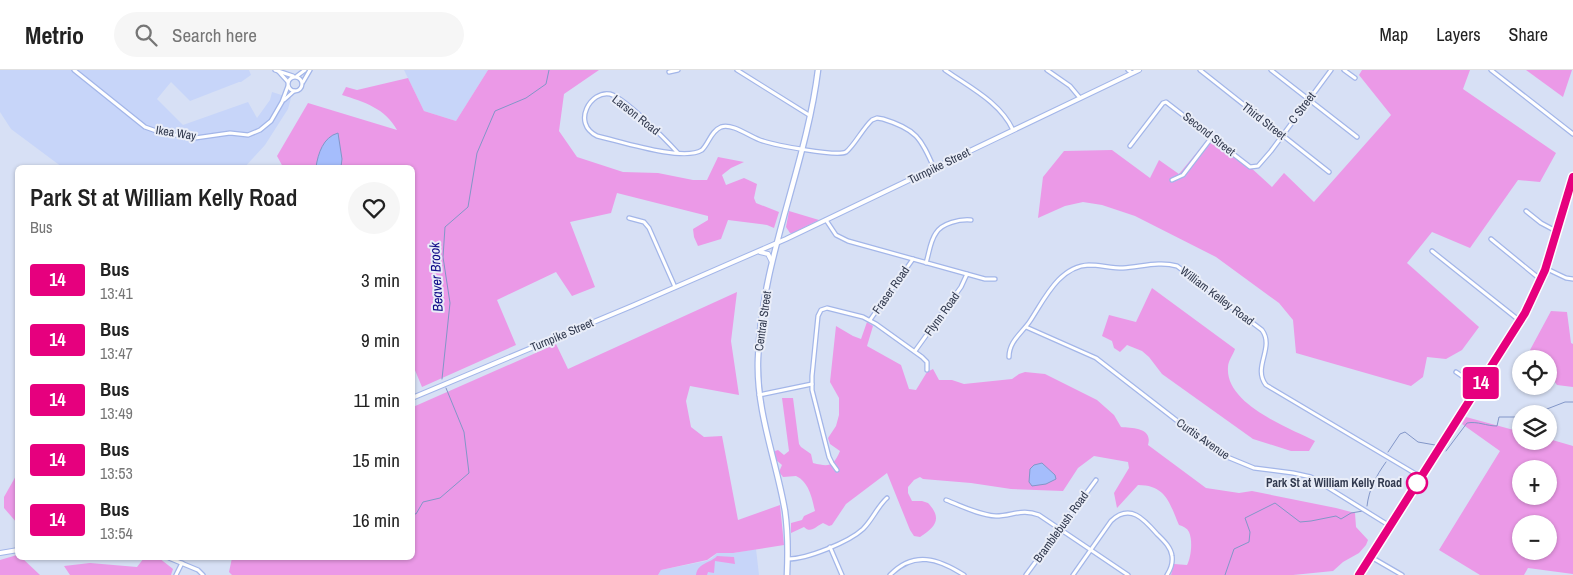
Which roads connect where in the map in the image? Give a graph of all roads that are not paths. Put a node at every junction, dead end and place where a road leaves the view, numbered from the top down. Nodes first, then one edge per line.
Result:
1 (74, 70) edge
2 (305, 70) edge
3 (310, 70) edge
4 (678, 70) edge
5 (737, 70) edge
6 (818, 70) edge
7 (945, 70) edge
8 (1048, 70) edge
9 (1128, 70) edge
10 (1138, 70) edge
11 (1200, 70) edge
12 (1271, 70) edge
13 (1331, 70) edge
14 (1344, 70) edge
15 (1491, 70) edge
16 (277, 71) edge
17 (669, 72) dead end
18 (1132, 73) junction
19 (295, 76) junction
20 (1355, 78) dead end
21 (302, 82) junction
22 (288, 84) junction
23 (294, 91) junction
24 (1080, 98) junction
25 (1309, 100) junction
26 (282, 102) junction
27 (809, 115) junction
28 (1013, 130) junction
29 (1573, 134) edge
30 (1282, 135) junction
31 (1212, 137) junction
32 (1357, 137) dead end
33 (1130, 146) dead end
34 (801, 148) junction
35 (678, 153) junction
36 (1253, 167) joint
37 (934, 168) junction
38 (1329, 172) dead end
39 (1573, 176) edge
40 (1172, 180) dead end
41 (1526, 211) dead end
42 (629, 218) dead end
43 (826, 220) junction
44 (971, 220) dead end
45 (1557, 232) junction
46 (1491, 239) dead end
47 (778, 242) junction
48 (1432, 251) dead end
49 (739, 259) junction
50 (913, 259) junction
51 (773, 263) junction
52 (926, 263) junction
53 (1545, 268) junction
54 (967, 274) junction
55 (996, 279) dead end
56 (1573, 279) edge
57 (1541, 280) junction
58 (675, 287) junction
59 (870, 320) junction
60 (1520, 321) junction
61 (1026, 327) junction
62 (915, 352) junction
63 (1009, 357) dead end
64 (927, 370) dead end
65 (1456, 372) dead end
66 (812, 384) junction
67 (1478, 387) junction
68 (759, 395) junction
69 (415, 397) edge
70 (838, 470) dead end
71 (1421, 478) junction
72 (1096, 480) dead end
73 (887, 498) dead end
74 (946, 500) dead end
75 (1390, 526) junction
76 (1060, 528) junction
77 (830, 547) junction
78 (15, 550) edge
79 (1090, 550) junction
80 (0, 553) edge
81 (1371, 557) junction
82 (788, 559) junction
83 (174, 560) edge
84 (182, 563) junction
85 (176, 575) edge
86 (203, 575) edge
87 (787, 575) edge
88 (842, 575) edge
89 (890, 575) edge
90 (964, 575) edge
91 (1026, 575) edge
92 (1073, 575) edge
93 (1128, 575) edge
94 (1167, 575) edge
95 (1359, 575) edge
96 (1402, 575) edge

1 - 26 street, Ikea Way
2 - 19 street, Ikea Way
3 - 21 street, Ikea Way
4 - 17 street
5 - 27 street
6 - 27 main road, Central Street
7 - 28 street
8 - 24 street
9 - 18 street
10 - 18 street, Turnpike Street
11 - 30 street, Third Street
12 - 25 street
13 - 25 street, C Street
14 - 20 street
15 - 29 street
16 - 19 street
16 - 22 street
18 - 24 street, Turnpike Street
19 - 21 street
19 - 22 street, Ikea Way
21 - 23 street, Ikea Way
22 - 23 street
22 - 26 street, Ikea Way
23 - 26 street, Ikea Way
24 - 28 street, Turnpike Street
25 - 30 street, C Street
25 - 32 street
27 - 34 main road, Central Street
28 - 37 street, Turnpike Street
30 - 36 street, C Street
30 - 38 street, Third Street
31 - 33 street, Second Street
31 - 36 street, Second Street
31 - 40 street
34 - 35 street, Larson Road
34 - 37 street
34 - 47 main road, Central Street
35 - 35 street, Larson Road
37 - 43 street, Turnpike Street
39 - 45 main road
41 - 45 street
42 - 58 street
43 - 47 street, Turnpike Street
43 - 50 street
44 - 52 street
45 - 53 main road
46 - 57 street
47 - 49 street, Turnpike Street
47 - 51 main road, Central Street
48 - 60 street
49 - 51 street, Turnpike Street
49 - 58 street, Turnpike Street
50 - 52 street
50 - 59 street, Fraser Road
51 - 68 main road, Central Street
52 - 54 street
53 - 56 street
53 - 57 main road
54 - 55 street
54 - 62 street, Flynn Road
57 - 60 main road
58 - 69 street, Turnpike Street
59 - 62 street
59 - 66 street
60 - 67 main road
61 - 63 street, William Kelley Road
61 - 71 street, William Kelley Road
61 - 75 street, Curtis Avenue
62 - 64 street
65 - 67 street
66 - 68 street
66 - 70 street
67 - 71 main road
68 - 82 main road, Central Street
71 - 75 main road
72 - 76 street, Bramblebush Road
73 - 77 street
74 - 76 street
75 - 81 main road
76 - 79 street
76 - 91 street, Bramblebush Road
77 - 82 street
77 - 88 street
78 - 80 street
79 - 92 street
79 - 93 street
79 - 94 street
81 - 95 main road
81 - 96 street
82 - 87 main road, Central Street
83 - 84 street
84 - 85 street
84 - 86 street
89 - 90 street

